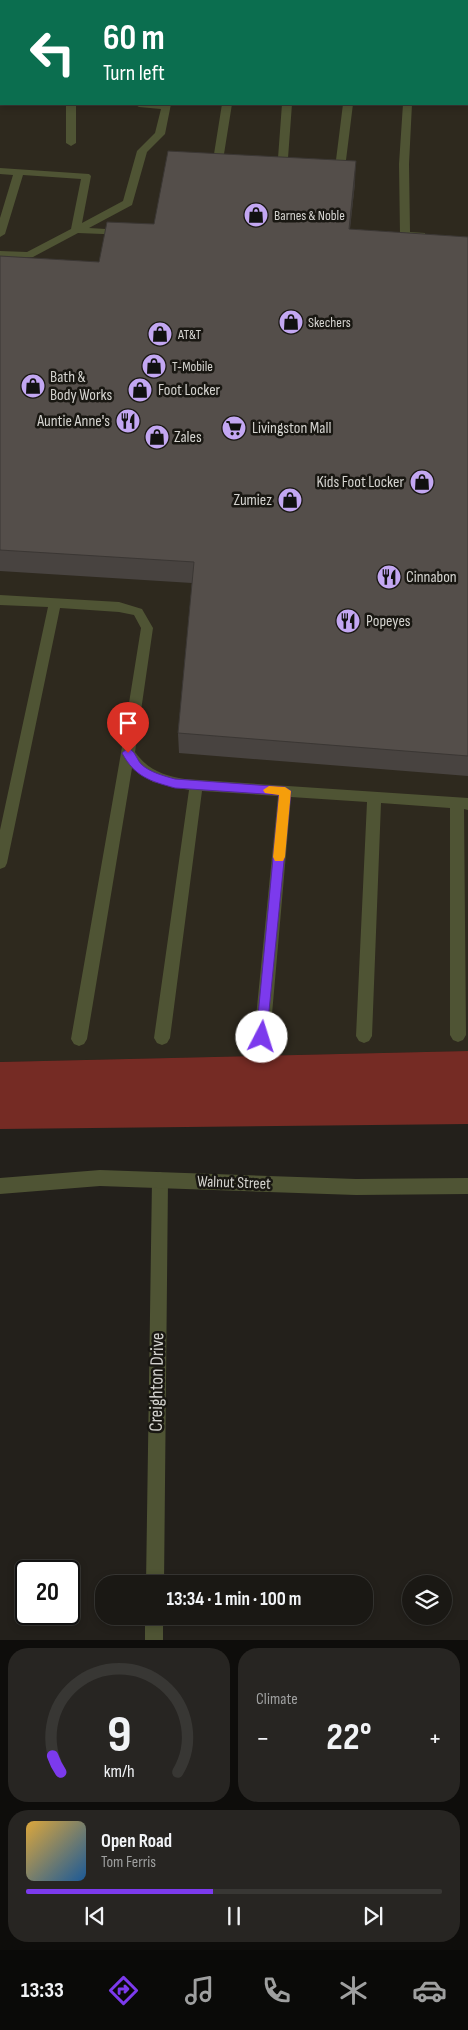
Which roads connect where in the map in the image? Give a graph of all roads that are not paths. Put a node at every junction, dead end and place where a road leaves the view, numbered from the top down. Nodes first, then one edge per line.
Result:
1 (71, 105) edge
2 (167, 105) edge
3 (227, 105) edge
4 (288, 105) edge
5 (348, 105) edge
6 (407, 105) edge
7 (71, 143) dead end
8 (219, 154) edge
9 (283, 158) edge
10 (341, 160) edge
11 (0, 171) edge
12 (19, 172) junction
13 (76, 230) junction
14 (0, 234) edge
15 (432, 236) edge
16 (132, 239) edge
17 (0, 254) edge
18 (29, 255) junction
19 (41, 261) edge
20 (0, 600) edge
21 (55, 603) junction
22 (128, 753) junction
23 (196, 785) junction
24 (285, 791) junction
25 (374, 798) junction
26 (463, 804) edge
27 (0, 863) edge
28 (458, 1035) dead end
29 (364, 1036) dead end
30 (262, 1037) dead end
31 (162, 1038) dead end
32 (79, 1039) dead end
33 (160, 1180) junction
34 (0, 1186) edge
35 (468, 1186) edge
36 (155, 1575) edge
37 (154, 1625) edge
38 (154, 1640) edge

1 - 7 street
2 - 13 street
3 - 8 street
4 - 9 street
5 - 10 street
6 - 15 street
11 - 12 street
12 - 13 street
12 - 14 street
13 - 16 street
13 - 18 street
17 - 18 street
18 - 19 street
20 - 21 street
21 - 22 street
21 - 27 street
22 - 23 street
22 - 32 street
23 - 24 street
23 - 31 street
24 - 25 street
24 - 30 street
25 - 26 street
25 - 29 street
26 - 28 street
33 - 34 street, Walnut Street
33 - 35 street, Walnut Street
33 - 36 street, Creighton Drive
37 - 38 street

